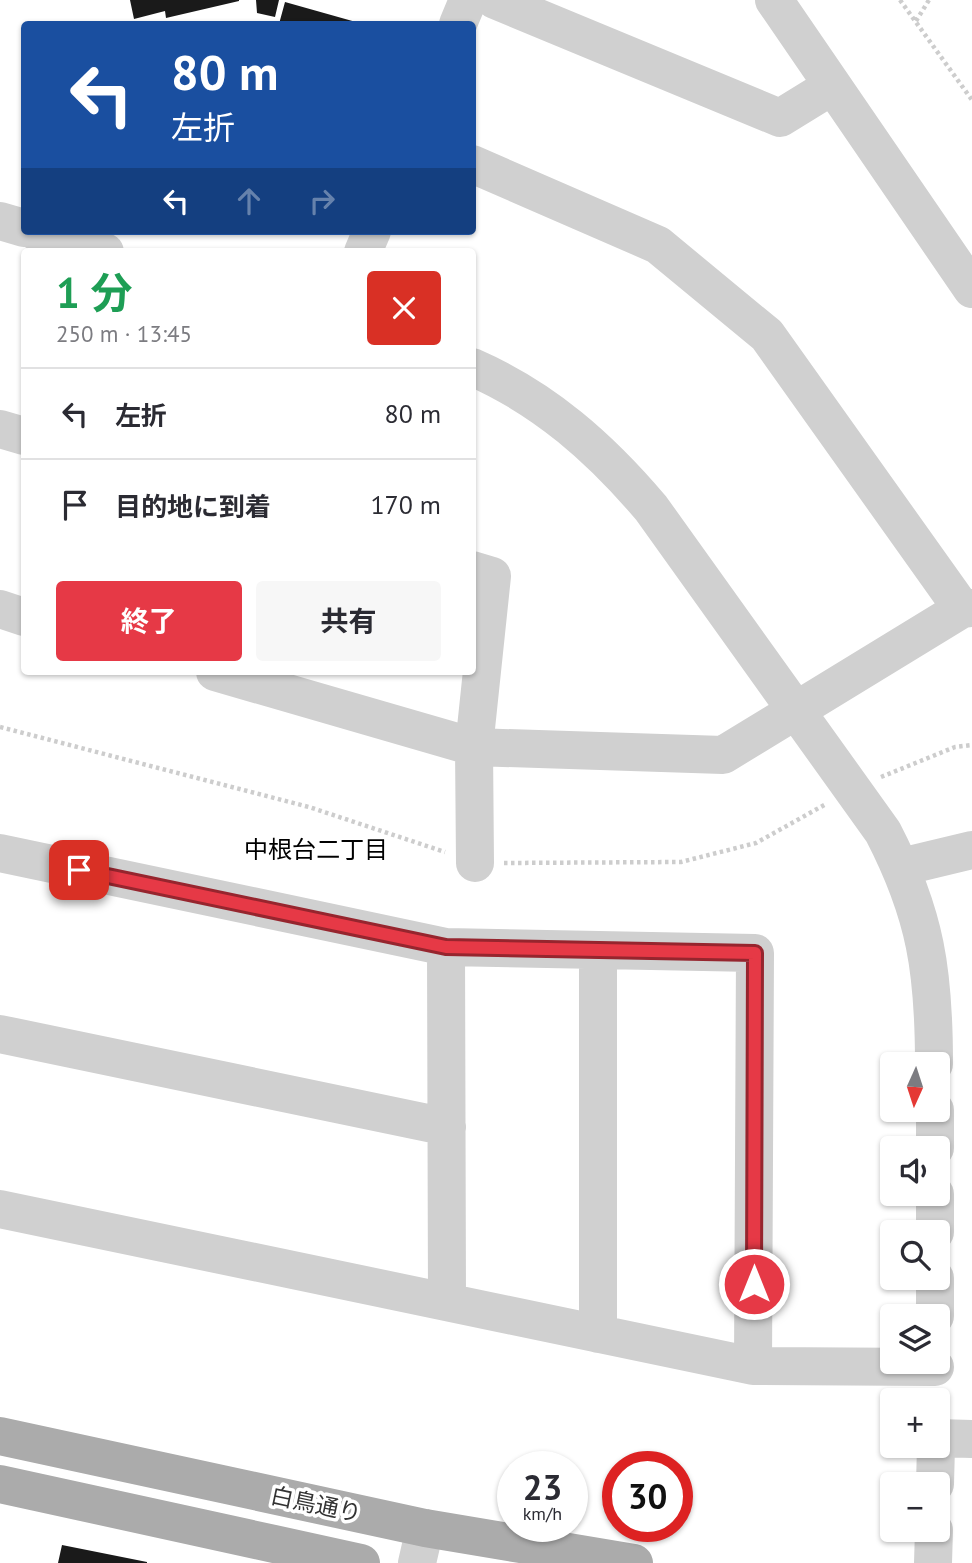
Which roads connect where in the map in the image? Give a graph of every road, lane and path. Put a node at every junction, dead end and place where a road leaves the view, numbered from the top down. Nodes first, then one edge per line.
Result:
1 (468, 0) edge
2 (495, 0) edge
3 (775, 0) edge
4 (900, 0) edge
5 (929, 0) edge
6 (459, 21) edge
7 (916, 21) junction
8 (832, 86) junction
9 (972, 100) edge
10 (476, 166) edge
11 (0, 221) edge
12 (21, 227) edge
13 (49, 235) edge
14 (92, 248) edge
15 (972, 289) edge
16 (476, 370) edge
17 (0, 429) edge
18 (21, 435) edge
19 (476, 571) edge
20 (967, 608) edge
21 (0, 609) edge
22 (21, 616) edge
23 (225, 675) edge
24 (796, 710) junction
25 (474, 747) junction
26 (972, 850) edge
27 (0, 853) edge
28 (475, 863) dead end
29 (901, 867) junction
30 (446, 947) junction
31 (598, 950) junction
32 (0, 1034) edge
33 (934, 1052) edge
34 (447, 1127) junction
35 (0, 1209) edge
36 (447, 1302) junction
37 (598, 1334) junction
38 (753, 1366) junction
39 (935, 1376) edge
40 (0, 1436) edge
41 (950, 1438) edge
42 (972, 1439) edge
43 (0, 1484) edge
44 (934, 1542) edge
45 (421, 1545) edge
46 (361, 1563) edge
47 (634, 1563) edge
48 (933, 1563) edge

1 - 6 street
2 - 8 street
3 - 8 street
4 - 7 path
5 - 7 path
7 - 9 path
8 - 15 street
10 - 20 street
11 - 12 street
13 - 14 street
16 - 24 street
17 - 18 street
19 - 25 street
20 - 24 street
21 - 22 street
23 - 25 street
24 - 25 street
24 - 29 street
25 - 28 street
26 - 29 street
27 - 30 street
29 - 33 street
30 - 31 street
30 - 34 street
31 - 37 street
31 - 38 street
32 - 34 street
34 - 36 street
35 - 36 street
36 - 37 street
37 - 38 street
38 - 39 street
40 - 45 main road, 白鳥通り
41 - 42 street
43 - 46 main road
44 - 48 street
45 - 47 main road, 白鳥通り

